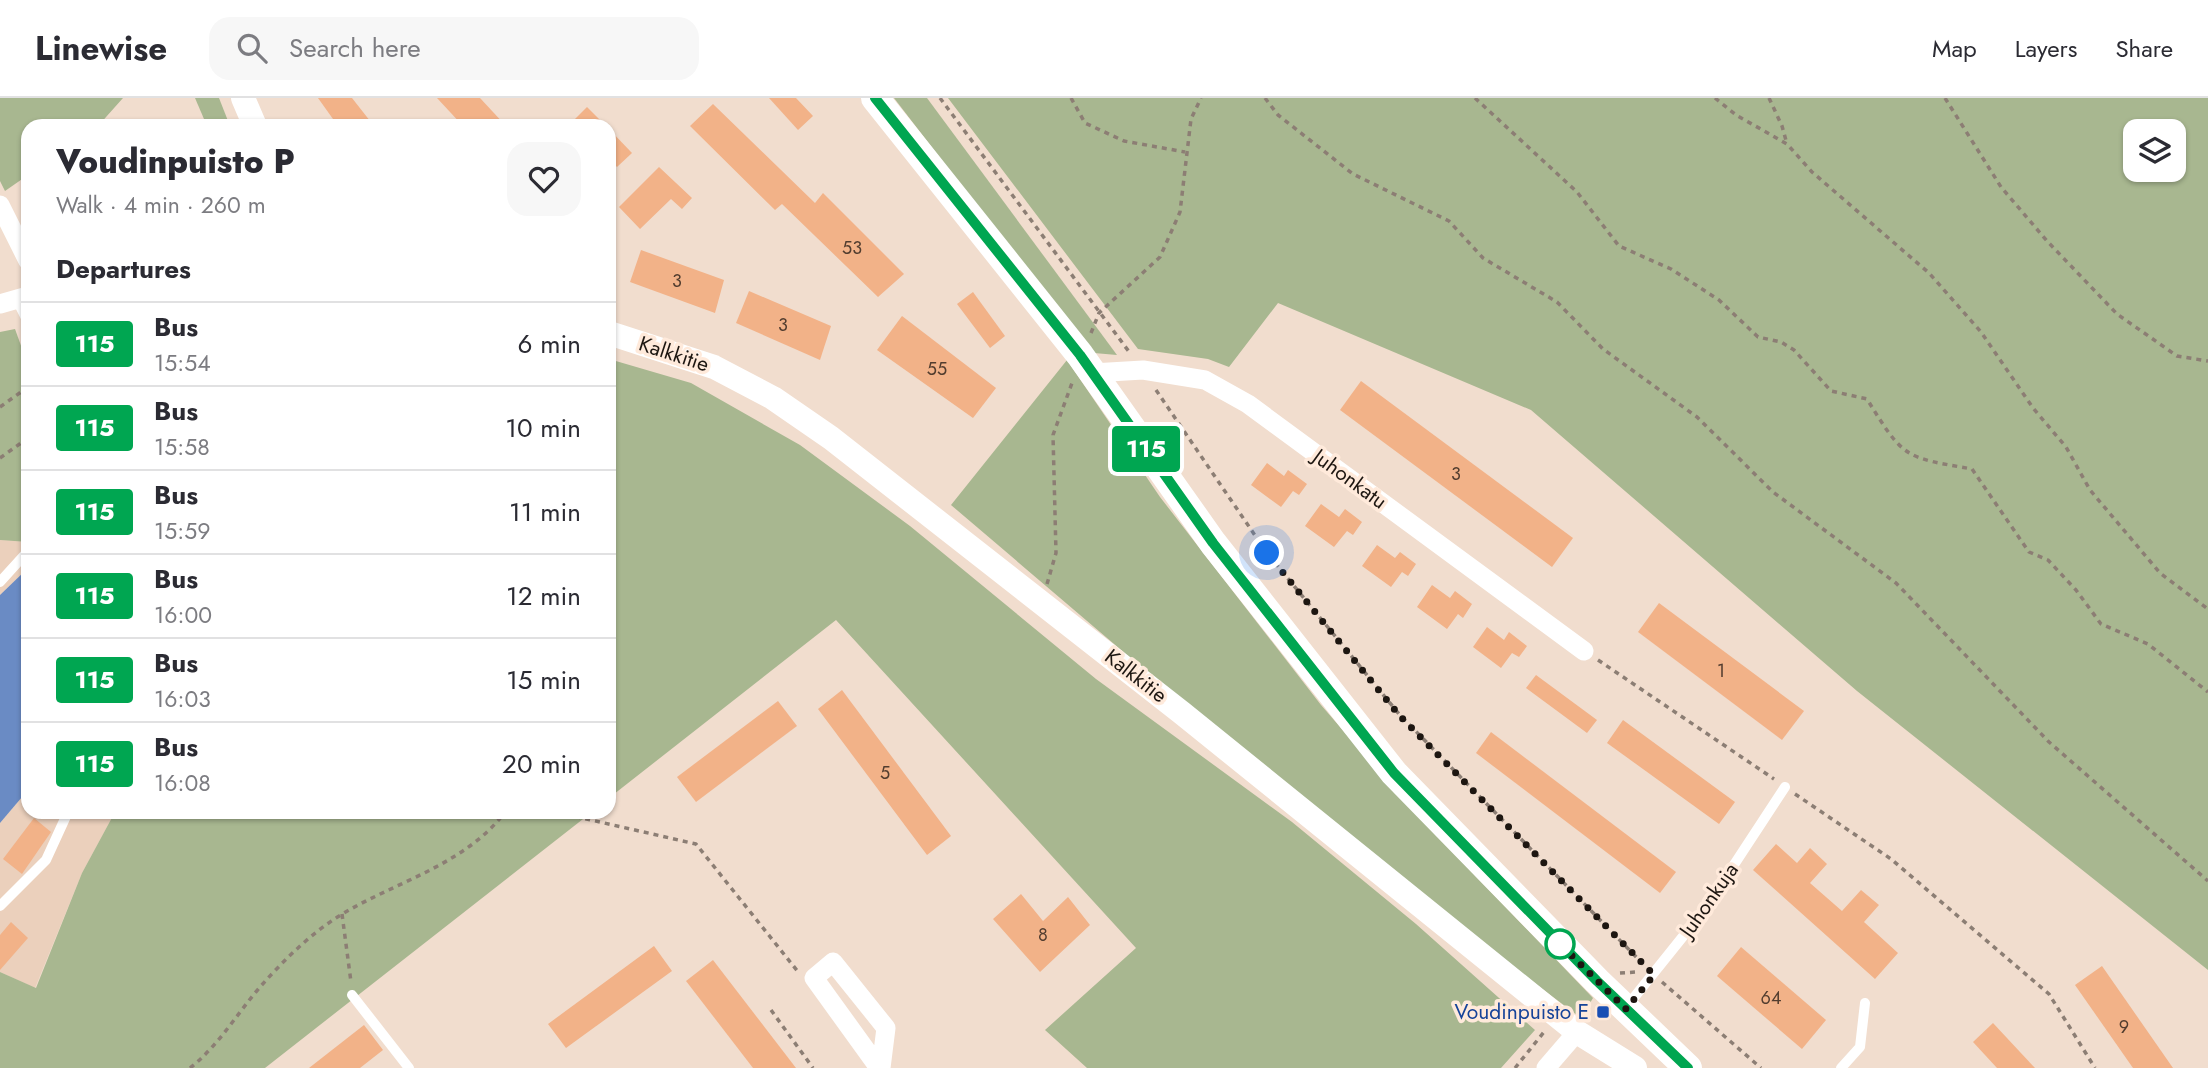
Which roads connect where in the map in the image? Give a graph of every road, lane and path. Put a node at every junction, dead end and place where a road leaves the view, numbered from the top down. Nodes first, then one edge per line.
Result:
1 (243, 98) edge
2 (875, 98) edge
3 (940, 98) edge
4 (1071, 98) edge
5 (1201, 98) edge
6 (1265, 98) edge
7 (1475, 98) edge
8 (1715, 98) edge
9 (1769, 98) edge
10 (1945, 98) edge
11 (253, 119) edge
12 (1787, 144) junction
13 (1185, 152) junction
14 (0, 205) edge
15 (21, 247) edge
16 (1099, 313) junction
17 (616, 335) edge
18 (2208, 361) edge
19 (1087, 365) junction
20 (1143, 370) junction
21 (21, 392) edge
22 (0, 407) edge
23 (21, 443) edge
24 (0, 458) edge
25 (21, 559) edge
26 (0, 582) edge
27 (1041, 603) junction
28 (2208, 609) edge
29 (1584, 651) joint
30 (2208, 692) edge
31 (1785, 787) junction
32 (65, 819) edge
33 (500, 819) edge
34 (586, 819) edge
35 (2208, 881) edge
36 (0, 906) edge
37 (342, 914) junction
38 (1654, 975) junction
39 (807, 984) dead end
40 (352, 995) joint
41 (1865, 1003) dead end
42 (1626, 1009) junction
43 (771, 1010) dead end
44 (1548, 1028) dead end
45 (1577, 1032) junction
46 (190, 1068) edge
47 (409, 1068) edge
48 (813, 1068) edge
49 (880, 1068) edge
50 (1515, 1068) edge
51 (1546, 1068) edge
52 (1635, 1068) edge
53 (1688, 1068) edge
54 (1761, 1068) edge
55 (1841, 1068) edge
56 (2095, 1068) edge

1 - 11 street
2 - 19 main road
3 - 16 path
4 - 13 path
5 - 13 path
6 - 35 path
7 - 30 path
8 - 12 path
9 - 12 path
10 - 18 path
12 - 28 path
13 - 16 path
14 - 15 street
16 - 19 path
16 - 20 path
17 - 27 street, Kalkkitie
19 - 20 street, Juhonkatu
19 - 27 path
19 - 42 main road
20 - 29 street, Juhonkatu
20 - 38 path
21 - 22 path
23 - 24 path
25 - 26 lane
27 - 45 street, Kalkkitie
29 - 31 path
31 - 38 lane, Juhonkuja
31 - 56 path
32 - 36 lane
33 - 37 path
34 - 39 path
37 - 40 path
37 - 46 path
38 - 42 lane, Juhonkuja
38 - 54 path
40 - 47 lane
41 - 55 lane
42 - 53 main road
43 - 48 path
44 - 50 path
45 - 51 street
45 - 52 street, Kalkkitie
49 - 49 street

